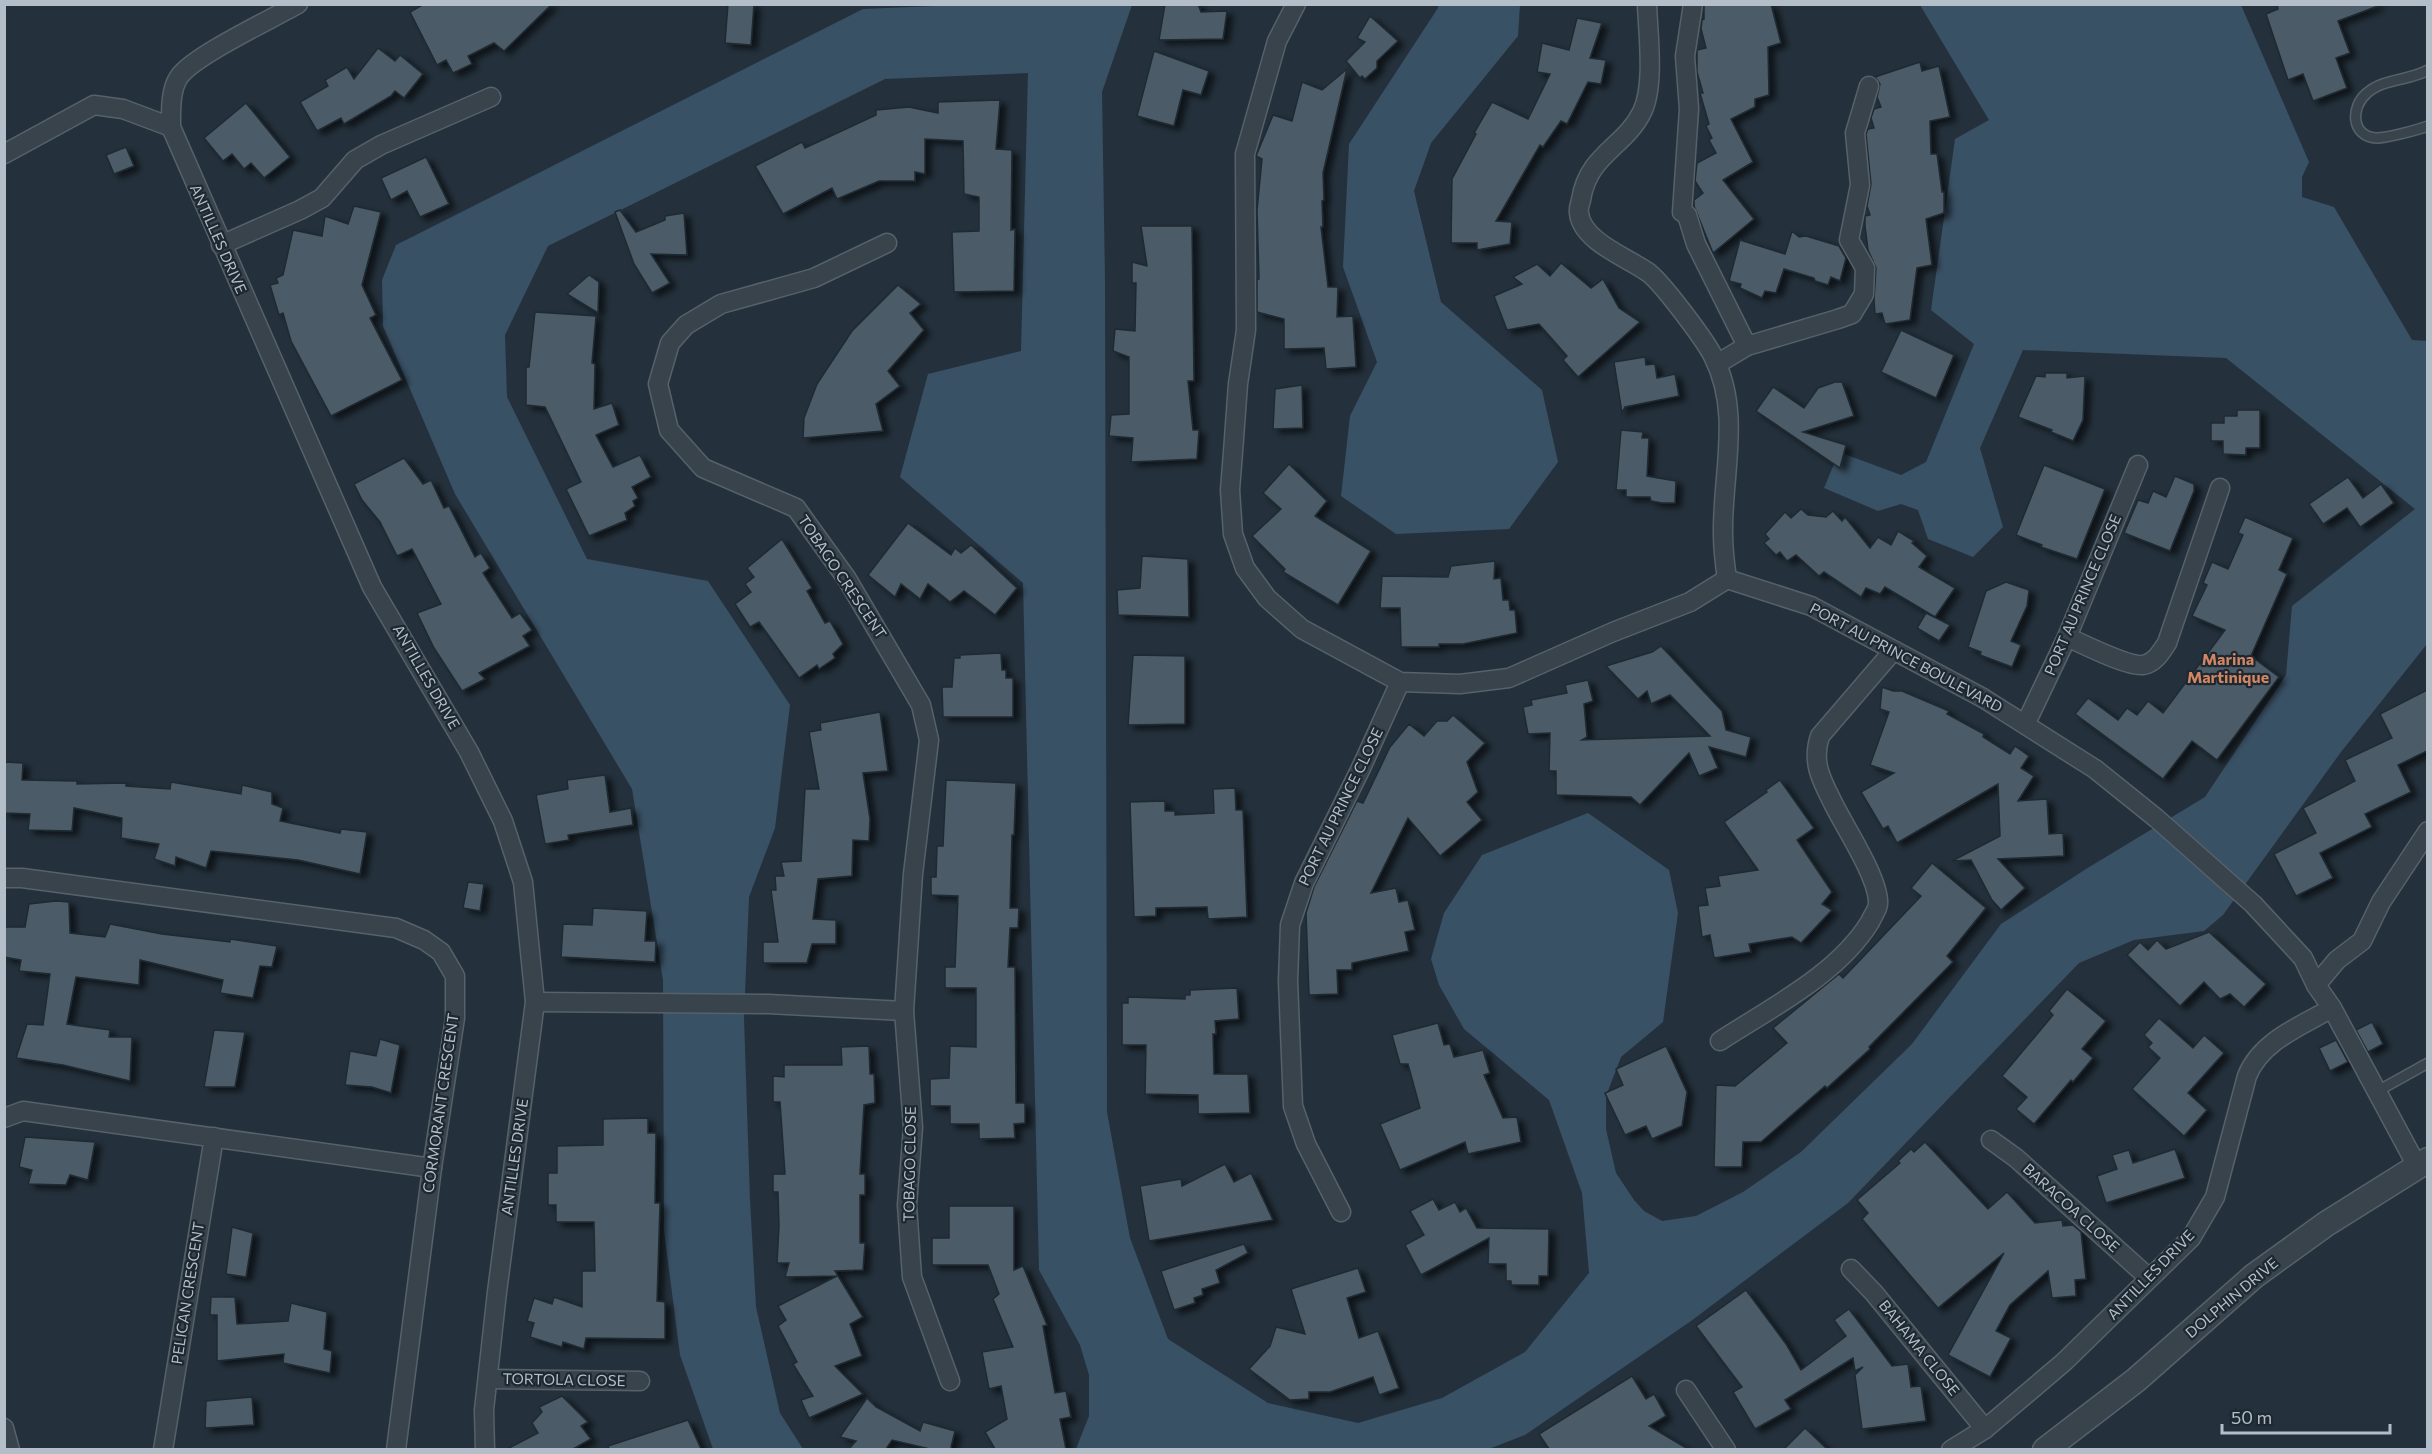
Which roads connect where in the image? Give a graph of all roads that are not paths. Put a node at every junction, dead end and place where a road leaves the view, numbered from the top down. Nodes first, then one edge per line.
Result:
1 (298, 4) edge
2 (1296, 4) edge
3 (1647, 4) edge
4 (1693, 4) edge
5 (2427, 70) edge
6 (1869, 86) dead end
7 (491, 97) dead end
8 (2427, 126) edge
9 (171, 127) junction
10 (4, 154) edge
11 (886, 243) dead end
12 (221, 245) junction
13 (1748, 346) junction
14 (1717, 364) junction
15 (2138, 465) dead end
16 (2220, 488) dead end
17 (1727, 579) junction
18 (2067, 637) junction
19 (1893, 651) junction
20 (1400, 682) junction
21 (2026, 723) junction
22 (2427, 831) edge
23 (4, 878) edge
24 (2316, 985) junction
25 (535, 1002) junction
26 (2332, 1008) junction
27 (904, 1011) junction
28 (1720, 1041) dead end
29 (2427, 1063) edge
30 (2376, 1092) junction
31 (4, 1118) edge
32 (214, 1137) junction
33 (1991, 1140) dead end
34 (2422, 1163) edge
35 (432, 1168) junction
36 (1341, 1212) dead end
37 (1851, 1269) dead end
38 (2148, 1278) junction
39 (488, 1379) junction
40 (640, 1382) dead end
41 (950, 1382) dead end
42 (1686, 1390) dead end
43 (4, 1428) edge
44 (1985, 1429) junction
45 (10, 1449) edge
46 (163, 1449) edge
47 (396, 1449) edge
48 (485, 1449) edge
49 (1726, 1449) edge
50 (1951, 1449) edge
51 (2045, 1449) edge

1 - 9 street, ANTILLES DRIVE
2 - 20 street
3 - 14 street
4 - 13 street
5 - 8 lane
6 - 13 street
7 - 12 street
9 - 10 street
9 - 12 street, ANTILLES DRIVE
11 - 27 street, TOBAGO CRESCENT
12 - 25 street, ANTILLES DRIVE
13 - 14 street
14 - 17 street
15 - 18 street, PORT AU PRINCE CLOSE
16 - 18 street
17 - 19 street, PORT AU PRINCE BOULEVARD
17 - 20 street
18 - 21 street, PORT AU PRINCE CLOSE
19 - 21 street, PORT AU PRINCE BOULEVARD
19 - 28 street
20 - 36 street, PORT AU PRINCE CLOSE
21 - 24 street, PORT AU PRINCE BOULEVARD
22 - 24 street
23 - 35 street, CORMORANT CRESCENT
24 - 26 street, PORT AU PRINCE BOULEVARD
25 - 27 street
25 - 39 street, ANTILLES DRIVE
26 - 30 street, PORT AU PRINCE BOULEVARD
26 - 38 street, ANTILLES DRIVE
27 - 41 street, TOBAGO CLOSE
29 - 30 lane
30 - 34 street, PORT AU PRINCE BOULEVARD
31 - 32 street
32 - 35 street
32 - 46 street, PELICAN CRESCENT
33 - 38 street, BARACOA CLOSE
34 - 51 street, DOLPHIN DRIVE
35 - 47 street, CORMORANT CRESCENT
37 - 44 street, BAHAMA CLOSE
38 - 44 street, ANTILLES DRIVE
39 - 40 street, TORTOLA CLOSE
39 - 48 street, ANTILLES DRIVE
42 - 49 street
43 - 45 street
44 - 50 street, ANTILLES DRIVE

